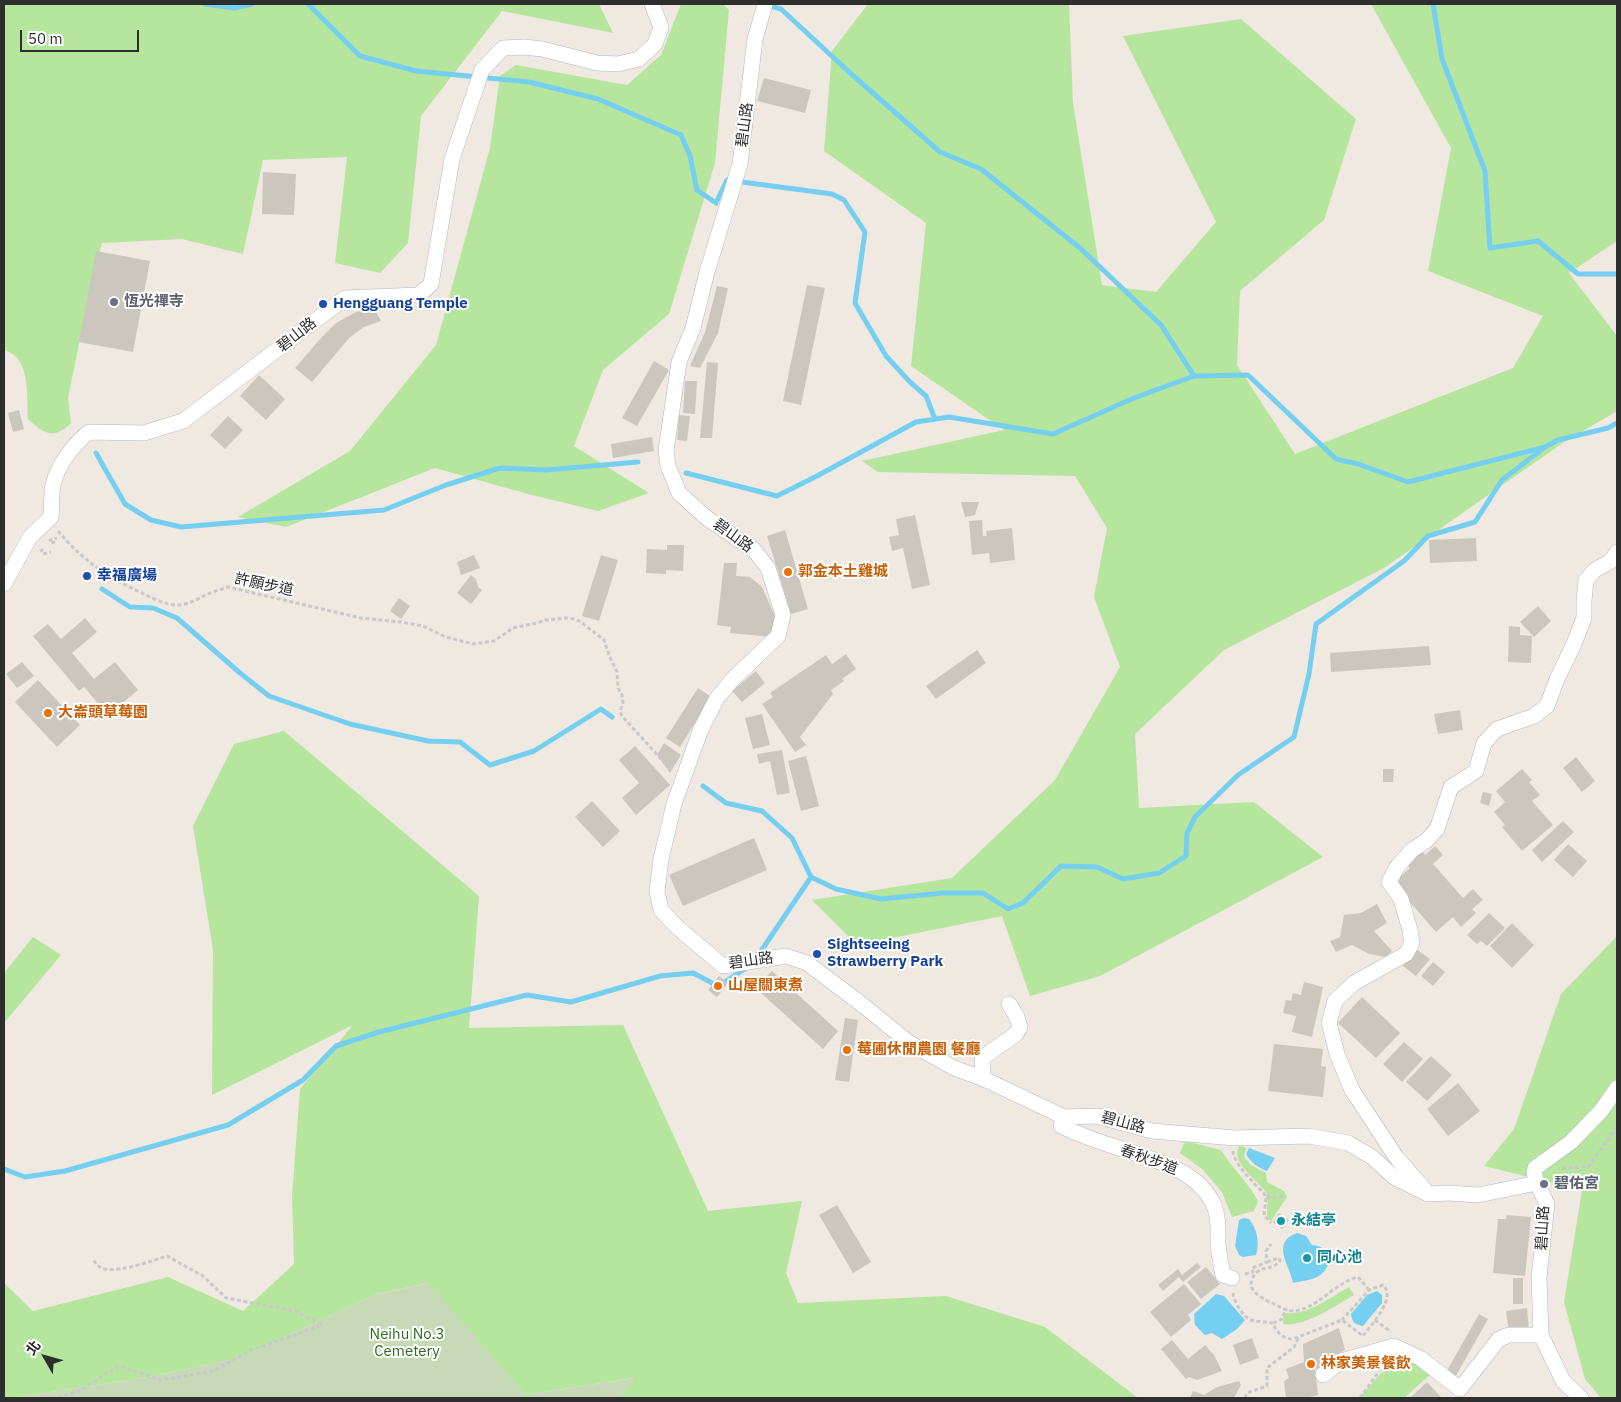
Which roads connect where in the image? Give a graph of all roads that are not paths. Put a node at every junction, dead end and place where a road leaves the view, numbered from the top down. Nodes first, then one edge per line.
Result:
1 (652, 4) edge
2 (765, 4) edge
3 (1617, 552) edge
4 (5, 579) edge
5 (1009, 1004) dead end
6 (983, 1078) junction
7 (1617, 1088) edge
8 (1064, 1117) junction
9 (1537, 1183) junction
10 (1428, 1194) junction
11 (1233, 1278) road end
12 (1541, 1334) junction
13 (1323, 1375) dead end
14 (1581, 1398) edge

1 - 4 street, 碧山路
2 - 6 street, 碧山路
3 - 10 street
5 - 6 street
6 - 8 street, 碧山路
7 - 9 street
8 - 10 street, 碧山路
8 - 11 street, 春秋步道
9 - 10 street, 碧山路
9 - 12 street, 碧山路
12 - 13 street
12 - 14 street, 碧山路

